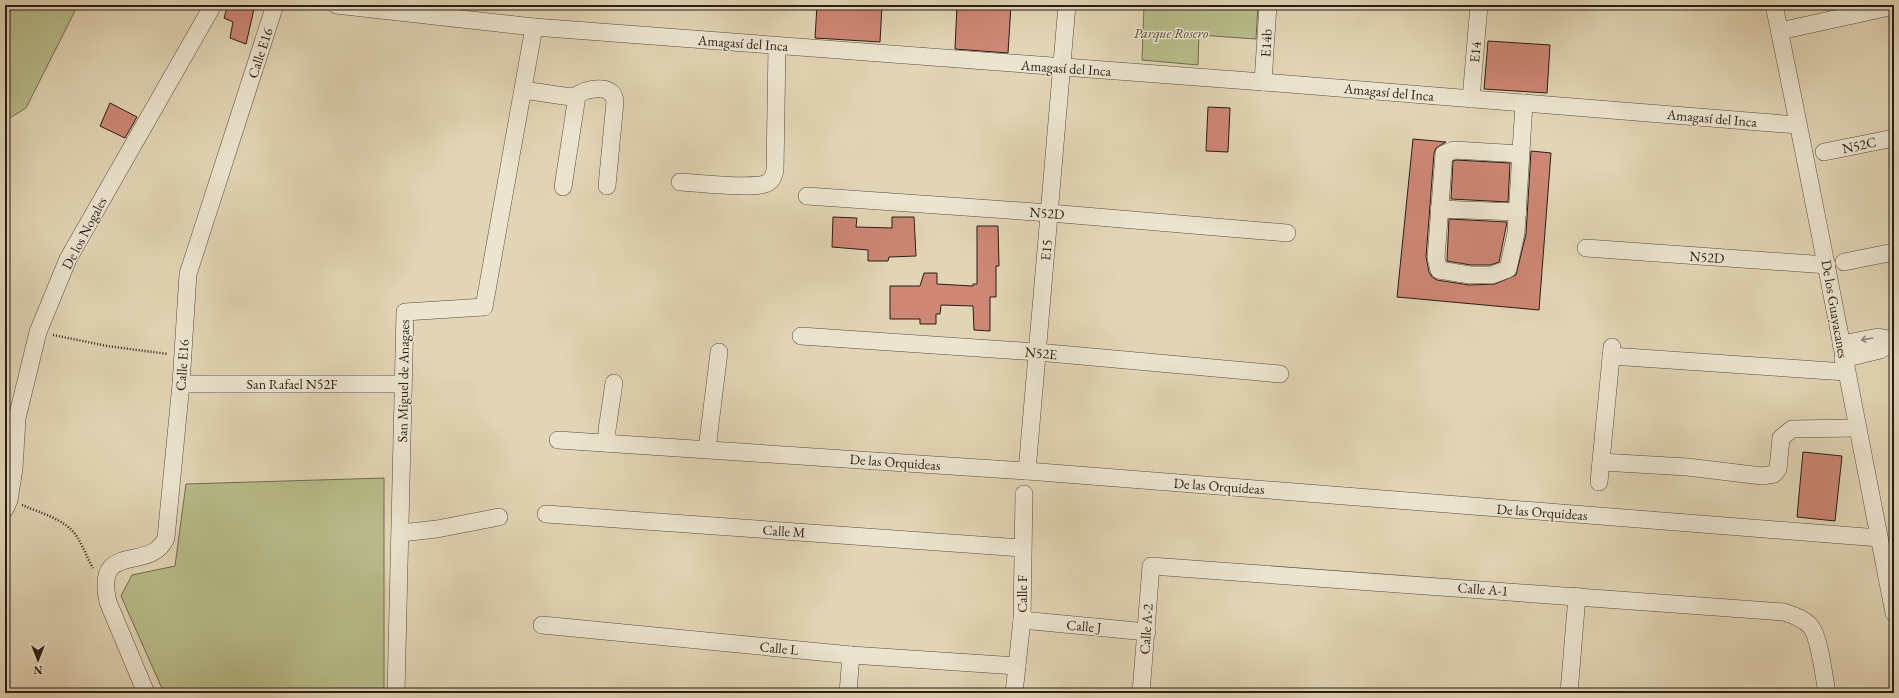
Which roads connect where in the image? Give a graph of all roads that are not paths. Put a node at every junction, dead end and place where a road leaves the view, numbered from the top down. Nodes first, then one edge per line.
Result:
1 (213, 5) edge
2 (275, 5) edge
3 (336, 5) edge
4 (1067, 5) edge
5 (1268, 5) edge
6 (1479, 5) edge
7 (1774, 5) edge
8 (1894, 6) edge
9 (534, 27) junction
10 (1780, 31) junction
11 (777, 46) junction
12 (1061, 68) junction
13 (1263, 82) junction
14 (523, 90) junction
15 (577, 96) junction
16 (1471, 99) junction
17 (1524, 103) junction
18 (1797, 124) junction
19 (1894, 138) edge
20 (1824, 152) dead end
21 (1521, 154) junction
22 (680, 182) dead end
23 (607, 186) dead end
24 (562, 187) dead end
25 (807, 196) dead end
26 (1439, 209) junction
27 (1518, 212) junction
28 (1050, 213) junction
29 (1287, 233) dead end
30 (1586, 248) dead end
31 (1894, 252) edge
32 (1844, 262) dead end
33 (1827, 265) junction
34 (801, 336) dead end
35 (1894, 341) edge
36 (719, 352) dead end
37 (1037, 352) junction
38 (1844, 358) junction
39 (1280, 374) dead end
40 (614, 382) dead end
41 (181, 384) junction
42 (403, 384) junction
43 (1857, 428) junction
44 (558, 440) dead end
45 (607, 443) junction
46 (707, 449) junction
47 (1601, 462) junction
48 (1027, 471) junction
49 (10, 474) edge
50 (1599, 482) dead end
51 (1024, 494) dead end
52 (7, 504) edge
53 (546, 514) dead end
54 (499, 517) dead end
55 (401, 533) junction
56 (1879, 538) junction
57 (1022, 548) junction
58 (1151, 566) joint
59 (1577, 596) junction
60 (1894, 613) edge
61 (1022, 620) junction
62 (542, 625) dead end
63 (1147, 632) junction
64 (851, 655) junction
65 (1017, 666) junction
66 (146, 693) edge
67 (396, 693) edge
68 (848, 693) edge
69 (1014, 693) edge
70 (1141, 693) edge
71 (1569, 693) edge
72 (1827, 693) edge

1 - 49 street, De los Nogales
2 - 41 street, Calle E16
3 - 9 street, Amagasí del Inca
4 - 12 street, E15
5 - 13 street, E14b
6 - 16 street, E14
7 - 10 street, De los Guayacanes
8 - 10 street
9 - 11 street, Amagasí del Inca
9 - 14 street, San Miguel de Anagaes
10 - 18 street, De los Guayacanes
11 - 12 street, Amagasí del Inca
11 - 22 street
12 - 13 street, Amagasí del Inca
12 - 28 street, E15
13 - 16 street, Amagasí del Inca
14 - 15 street
14 - 42 street, San Miguel de Anagaes
15 - 23 street
15 - 24 street
16 - 17 street, Amagasí del Inca
17 - 18 street, Amagasí del Inca
17 - 21 street
18 - 33 street, De los Guayacanes
19 - 20 street, N52C
21 - 26 street
21 - 27 street
25 - 28 street, N52D
26 - 27 street
26 - 27 street
28 - 29 street, N52D
28 - 37 street, E15
30 - 33 street, N52D
31 - 32 street
33 - 38 street, De los Guayacanes
34 - 37 street, N52E
35 - 38 street
36 - 46 street
37 - 39 street, N52E
37 - 48 street, E15
38 - 43 street, De los Guayacanes
38 - 47 street
40 - 45 street
41 - 42 street, San Rafael N52F
41 - 66 street, Calle E16
42 - 55 street, San Miguel de Anagaes
43 - 47 street
43 - 56 street, De los Guayacanes
44 - 45 street, De las Orquideas
45 - 46 street, De las Orquideas
46 - 48 street, De las Orquideas
47 - 50 street
48 - 56 street, De las Orquideas
49 - 52 street, De los Nogales
51 - 57 street, Calle F
53 - 57 street, Calle M
54 - 55 street
55 - 67 street, San Miguel de Anagaes
56 - 60 street, De los Guayacanes
57 - 61 street, Calle F
58 - 59 street, Calle A-1
58 - 63 street, Calle A-2
59 - 71 street
59 - 72 street, Calle A-1
61 - 63 street, Calle J
61 - 65 street, Calle F
62 - 64 street, Calle L
63 - 70 street, Calle A-2
64 - 65 street, Calle L
64 - 68 street
65 - 69 street, Calle F

